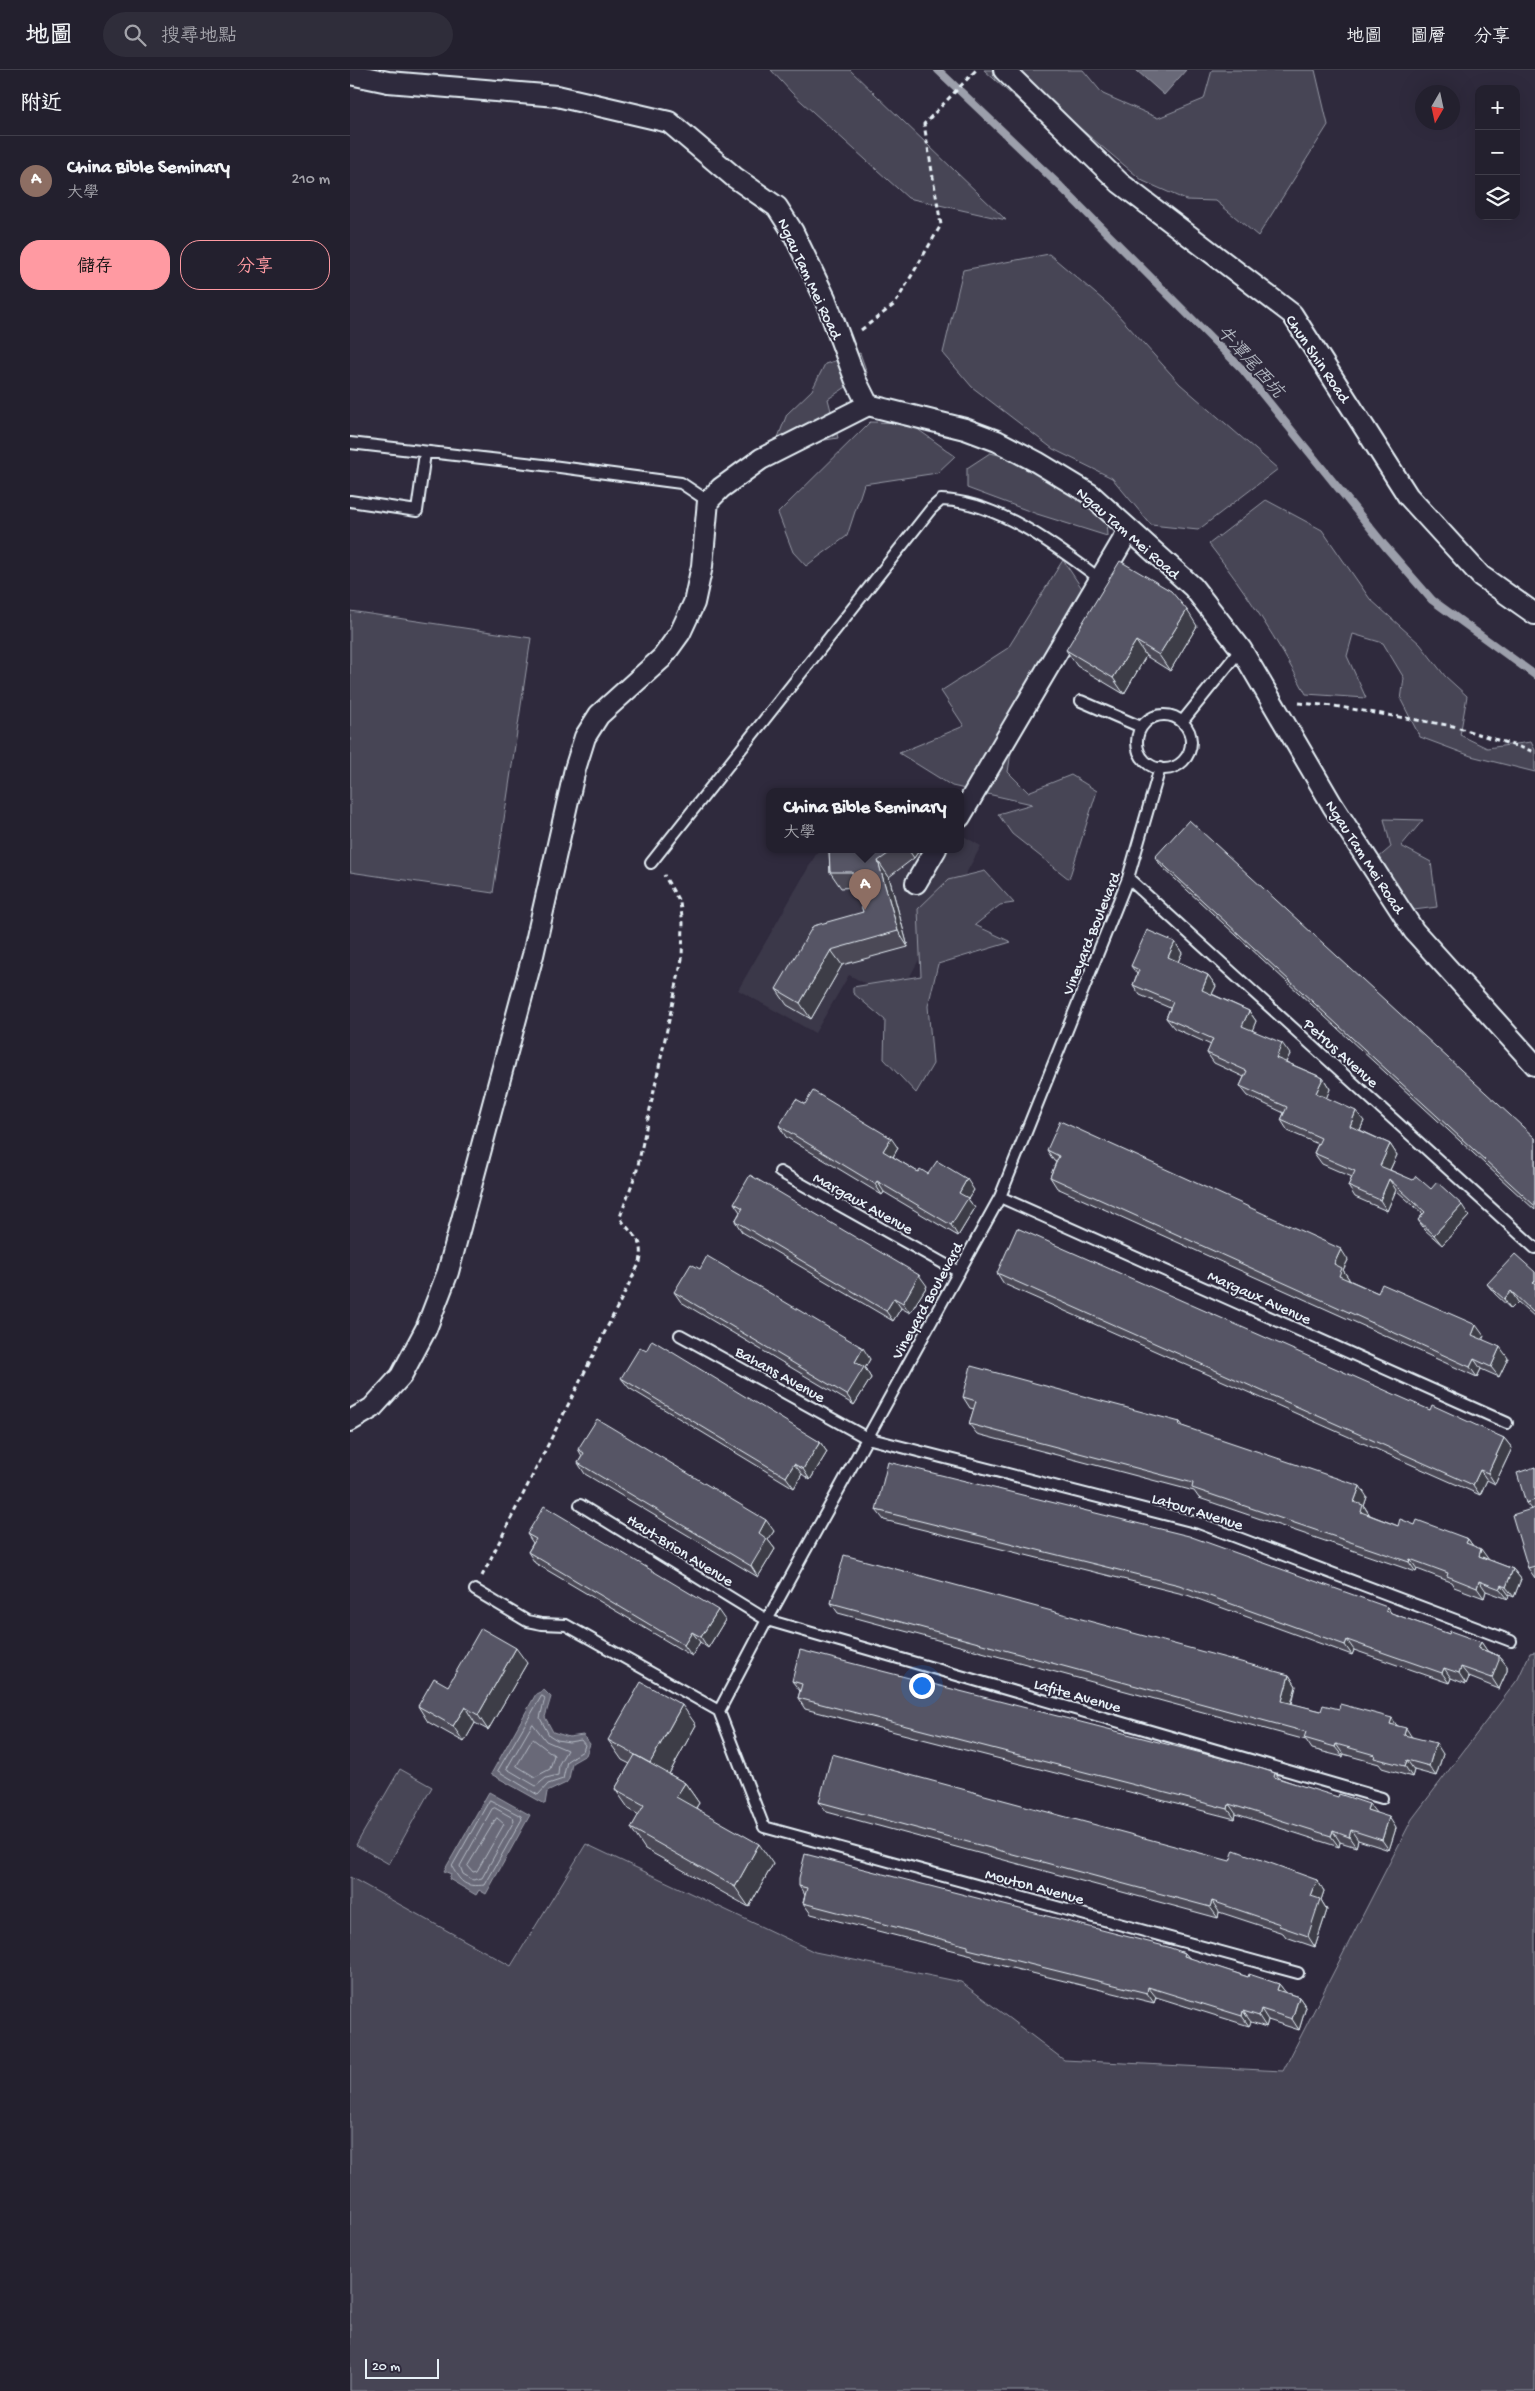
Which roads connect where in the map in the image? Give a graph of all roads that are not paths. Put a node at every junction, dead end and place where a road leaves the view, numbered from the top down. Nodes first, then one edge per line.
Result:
1 (1004, 70) edge
2 (350, 74) edge
3 (868, 405) junction
4 (350, 443) edge
5 (425, 453) junction
6 (350, 501) edge
7 (708, 501) junction
8 (1129, 530) junction
9 (1100, 578) junction
10 (1535, 614) edge
11 (1241, 649) junction
12 (1081, 702) dead end
13 (1182, 722) junction
14 (1141, 728) junction
15 (1160, 768) junction
16 (964, 810) edge
17 (934, 853) edge
18 (653, 861) road end
19 (1128, 878) junction
20 (916, 883) dead end
21 (1535, 1065) edge
22 (780, 1172) dead end
23 (1000, 1197) junction
24 (1535, 1248) edge
25 (959, 1272) junction
26 (680, 1335) dead end
27 (350, 1421) edge
28 (1507, 1422) dead end
29 (867, 1438) junction
30 (580, 1505) dead end
31 (475, 1590) road end
32 (767, 1620) junction
33 (1511, 1641) dead end
34 (719, 1711) junction
35 (1382, 1798) dead end
36 (1298, 1973) dead end

1 - 10 street, Chun Shin Road
2 - 3 street, Ngau Tam Mei Road
3 - 7 street
3 - 8 street, Ngau Tam Mei Road
4 - 5 lane
5 - 6 lane
5 - 7 lane
7 - 27 street
8 - 9 street
8 - 11 street, Ngau Tam Mei Road
9 - 16 street
9 - 18 lane
11 - 13 lane
11 - 21 street, Ngau Tam Mei Road
12 - 14 lane
13 - 14 lane
13 - 15 lane
14 - 15 lane
15 - 19 lane, Vineyard Boulevard
17 - 20 street
19 - 23 lane, Vineyard Boulevard
19 - 24 lane, Petrus Avenue
22 - 25 lane, Margaux Avenue
23 - 25 lane, Vineyard Boulevard
23 - 28 lane, Margaux Avenue
25 - 29 lane, Vineyard Boulevard
26 - 29 lane, Bahans Avenue
29 - 32 lane, Vineyard Boulevard
29 - 33 lane, Latour Avenue
30 - 32 lane, Haut-Brion Avenue
31 - 34 lane
32 - 34 lane, Vineyard Boulevard
32 - 35 lane, Lafite Avenue
34 - 36 lane, Mouton Avenue

